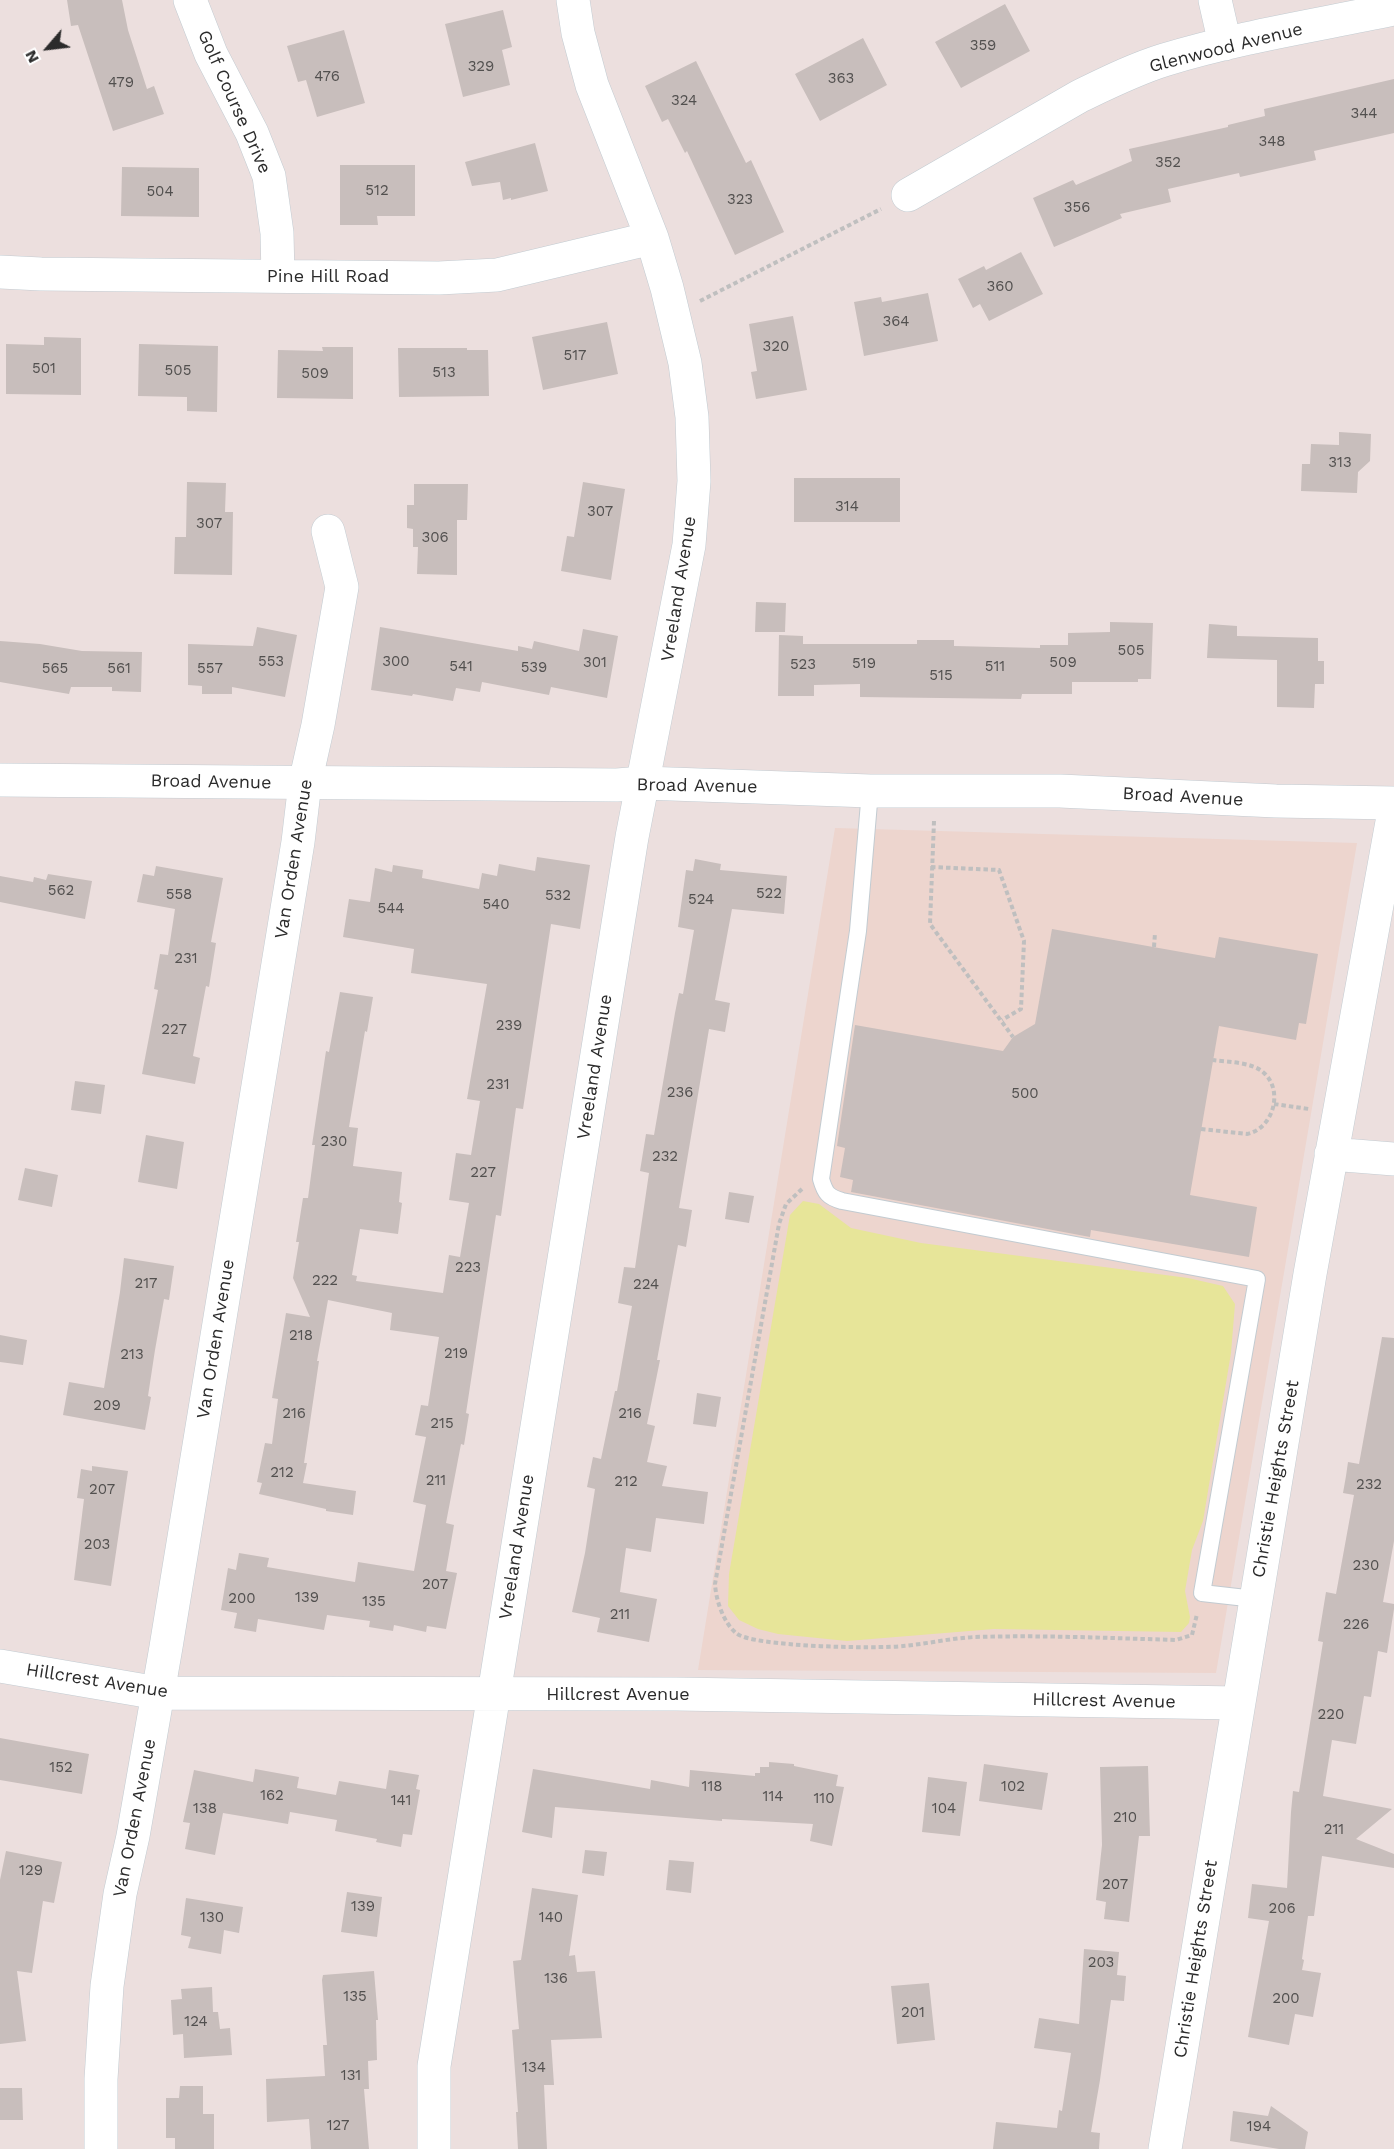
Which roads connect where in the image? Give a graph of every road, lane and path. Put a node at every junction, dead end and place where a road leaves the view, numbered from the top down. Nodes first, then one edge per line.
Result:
1 (190, 0) edge
2 (573, 0) edge
3 (1215, 0) edge
4 (1394, 9) edge
5 (1224, 44) junction
6 (908, 195) joint
7 (652, 238) junction
8 (0, 272) edge
9 (278, 276) junction
10 (674, 314) junction
11 (328, 531) dead end
12 (0, 780) edge
13 (305, 783) junction
14 (643, 783) junction
15 (936, 790) junction
16 (870, 791) junction
17 (1394, 803) edge
18 (1394, 811) edge
19 (932, 867) junction
20 (1155, 933) dead end
21 (1154, 947) dead end
22 (1002, 1020) junction
23 (1013, 1037) dead end
24 (1213, 1060) dead end
25 (1201, 1129) dead end
26 (1331, 1154) junction
27 (1394, 1159) edge
28 (820, 1179) junction
29 (1202, 1593) junction
30 (1255, 1599) junction
31 (0, 1666) edge
32 (158, 1693) junction
33 (494, 1694) junction
34 (1238, 1703) junction
35 (101, 2149) edge
36 (434, 2149) edge
37 (1165, 2149) edge

1 - 9 street, Golf Course Drive
2 - 7 street, Vreeland Avenue
3 - 5 street
4 - 5 street, Glenwood Avenue
5 - 6 street, Glenwood Avenue
6 - 10 path
7 - 9 street, Pine Hill Road
7 - 10 street, Vreeland Avenue
8 - 9 street, Pine Hill Road
10 - 14 street, Vreeland Avenue
11 - 13 street, Van Orden Avenue
12 - 13 street, Broad Avenue
13 - 14 street, Broad Avenue
13 - 32 street, Van Orden Avenue
14 - 16 street, Broad Avenue
14 - 33 street, Vreeland Avenue
15 - 16 street, Broad Avenue
15 - 17 street, Broad Avenue
15 - 19 path
16 - 28 lane
18 - 26 street, Christie Heights Street
19 - 22 path
19 - 22 path
20 - 21 path
22 - 23 path
24 - 25 path
26 - 27 street
26 - 30 street, Christie Heights Street
28 - 29 lane
28 - 29 path
29 - 30 lane
30 - 34 street, Christie Heights Street
31 - 32 street, Hillcrest Avenue
32 - 33 street, Hillcrest Avenue
32 - 35 street, Van Orden Avenue
33 - 34 street, Hillcrest Avenue
33 - 36 street, Vreeland Avenue
34 - 37 street, Christie Heights Street

